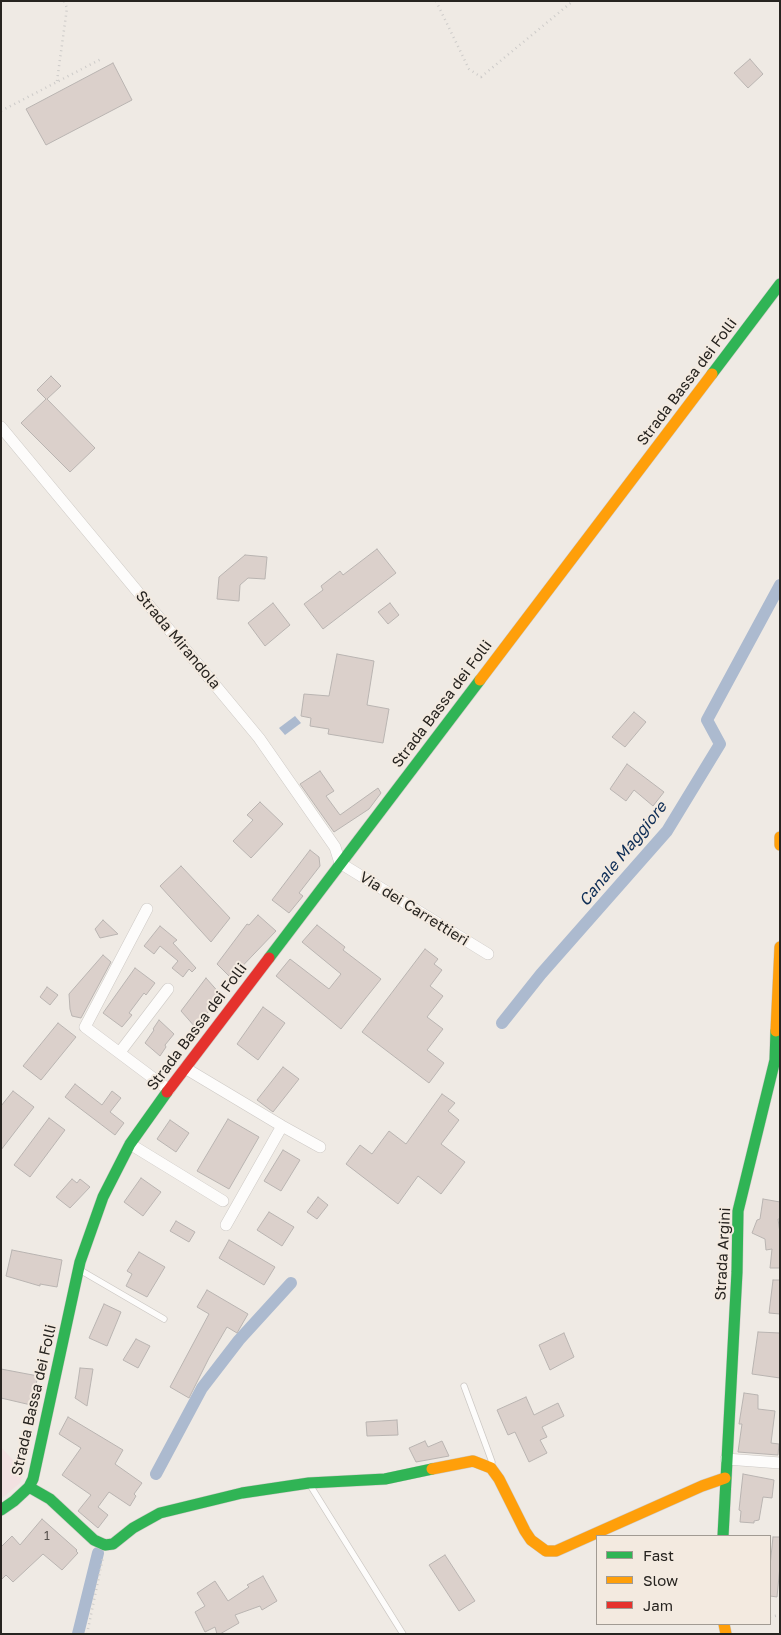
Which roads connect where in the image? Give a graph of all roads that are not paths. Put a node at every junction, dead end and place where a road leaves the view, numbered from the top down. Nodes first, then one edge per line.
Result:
1 (780, 284) edge
2 (1, 427) edge
3 (780, 837) edge
4 (780, 845) edge
5 (340, 863) junction
6 (147, 910) dead end
7 (780, 947) edge
8 (488, 954) dead end
9 (168, 989) dead end
10 (120, 1052) junction
11 (185, 1068) junction
12 (775, 1076) edge
13 (169, 1090) junction
14 (282, 1126) junction
15 (130, 1144) junction
16 (320, 1147) dead end
17 (222, 1201) dead end
18 (226, 1225) dead end
19 (78, 1269) junction
20 (164, 1319) dead end
21 (464, 1386) dead end
22 (726, 1459) junction
23 (780, 1463) edge
24 (491, 1468) junction
25 (725, 1478) junction
26 (309, 1483) junction
27 (29, 1487) junction
28 (1, 1510) edge
29 (723, 1535) edge
30 (403, 1634) edge

1 - 5 street, Strada Bassa dei Folli
2 - 5 street, Strada Mirandola
3 - 4 street
5 - 8 street, Via dei Carrettieri
5 - 11 street, Strada Bassa dei Folli
6 - 10 street
7 - 12 street, Strada Argini
9 - 10 street
10 - 13 street
11 - 13 street, Strada Bassa dei Folli
11 - 14 street
12 - 22 street, Strada Argini
13 - 15 street, Strada Bassa dei Folli
14 - 16 street
14 - 18 street
15 - 17 street
15 - 19 street, Strada Bassa dei Folli
19 - 20 lane
19 - 27 street, Strada Bassa dei Folli
21 - 24 lane
22 - 23 street
22 - 25 street, Strada Argini
24 - 25 street
24 - 26 street
25 - 29 street, Strada Argini
26 - 27 street
26 - 30 lane
27 - 28 street, Strada Bassa dei Folli

